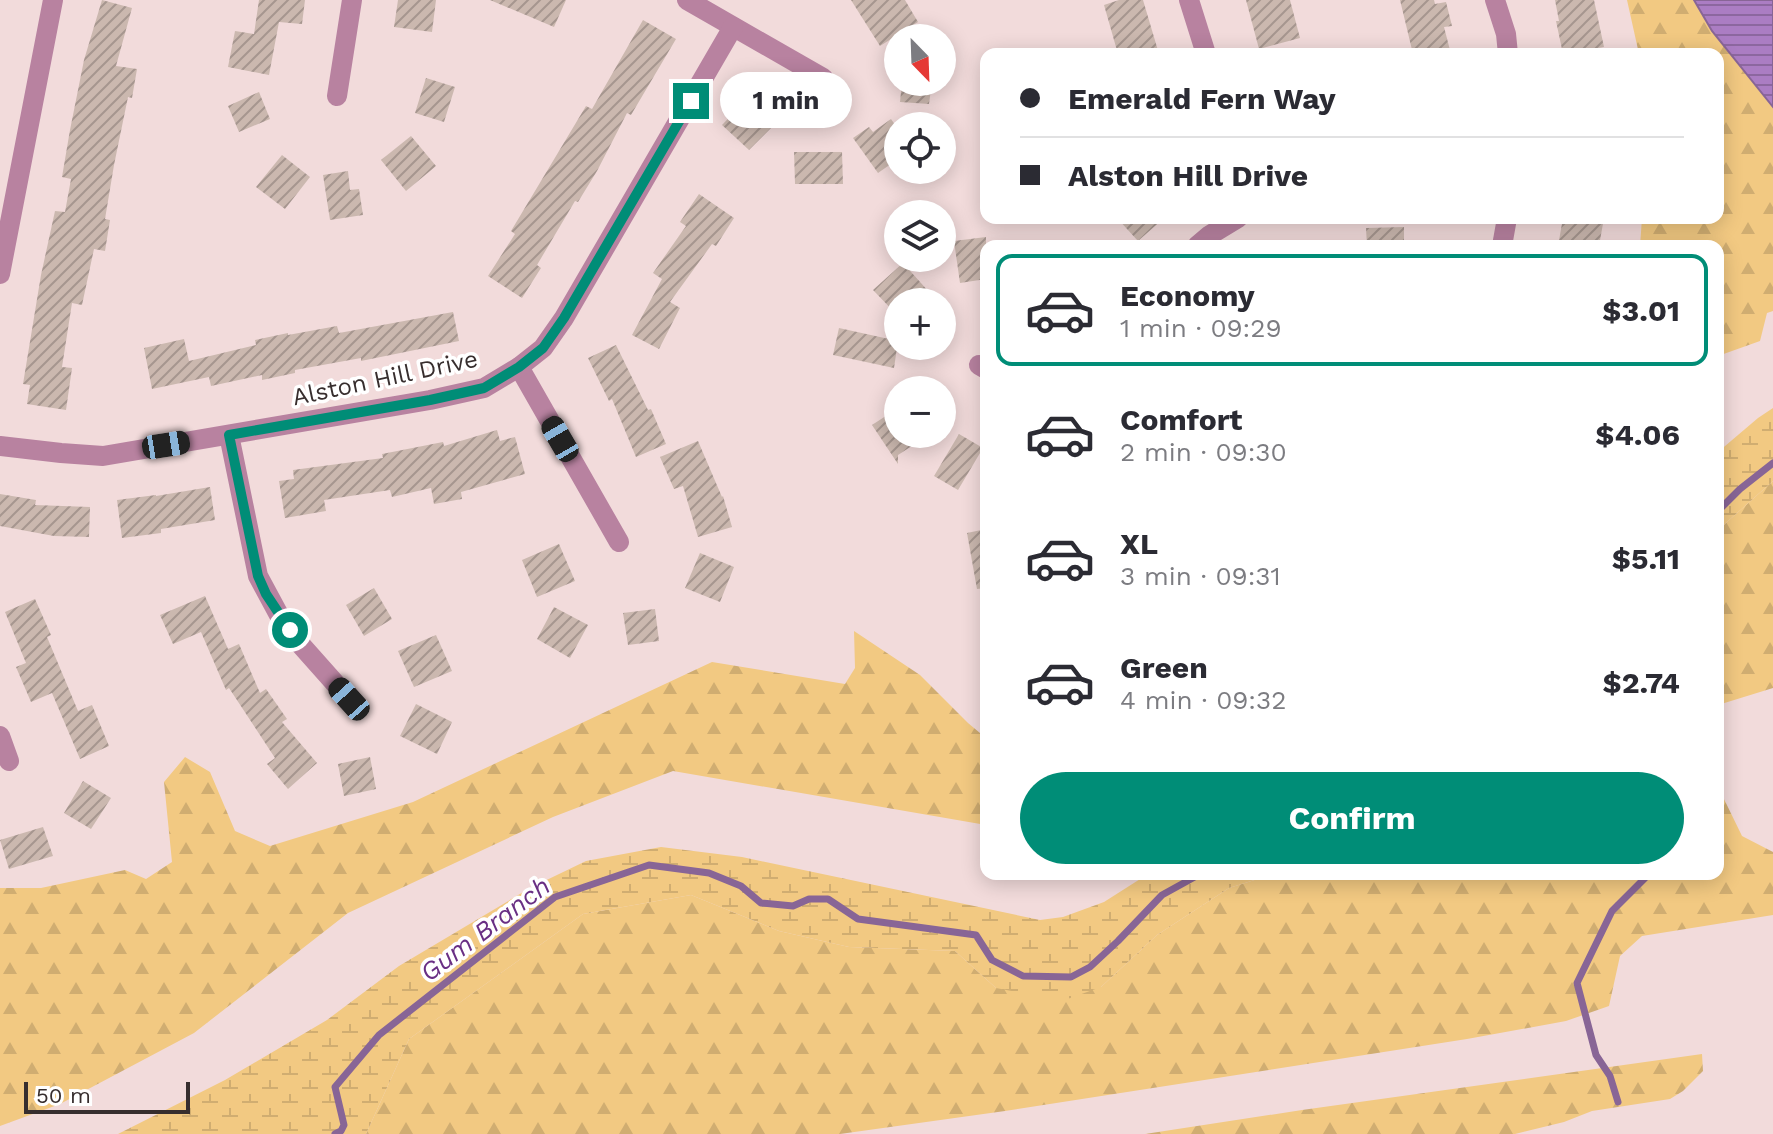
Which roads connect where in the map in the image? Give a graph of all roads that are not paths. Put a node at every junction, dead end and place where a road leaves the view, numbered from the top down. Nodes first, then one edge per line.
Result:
1 (53, 0) edge
2 (352, 0) edge
3 (687, 0) edge
4 (1189, 0) edge
5 (1495, 0) edge
6 (733, 27) junction
7 (1204, 48) edge
8 (1507, 48) edge
9 (823, 78) dead end
10 (337, 96) dead end
11 (1228, 224) edge
12 (1204, 240) edge
13 (0, 274) edge
14 (519, 367) junction
15 (229, 435) junction
16 (0, 446) edge
17 (619, 542) dead end
18 (349, 699) dead end
19 (0, 736) edge
20 (9, 761) dead end

1 - 13 street
2 - 10 street
3 - 6 street
4 - 7 street
5 - 8 street
6 - 9 street
6 - 14 street, Alston Hill Drive
11 - 12 street
14 - 15 street, Alston Hill Drive
14 - 17 street
15 - 16 street, Alston Hill Drive
15 - 18 street
19 - 20 street

